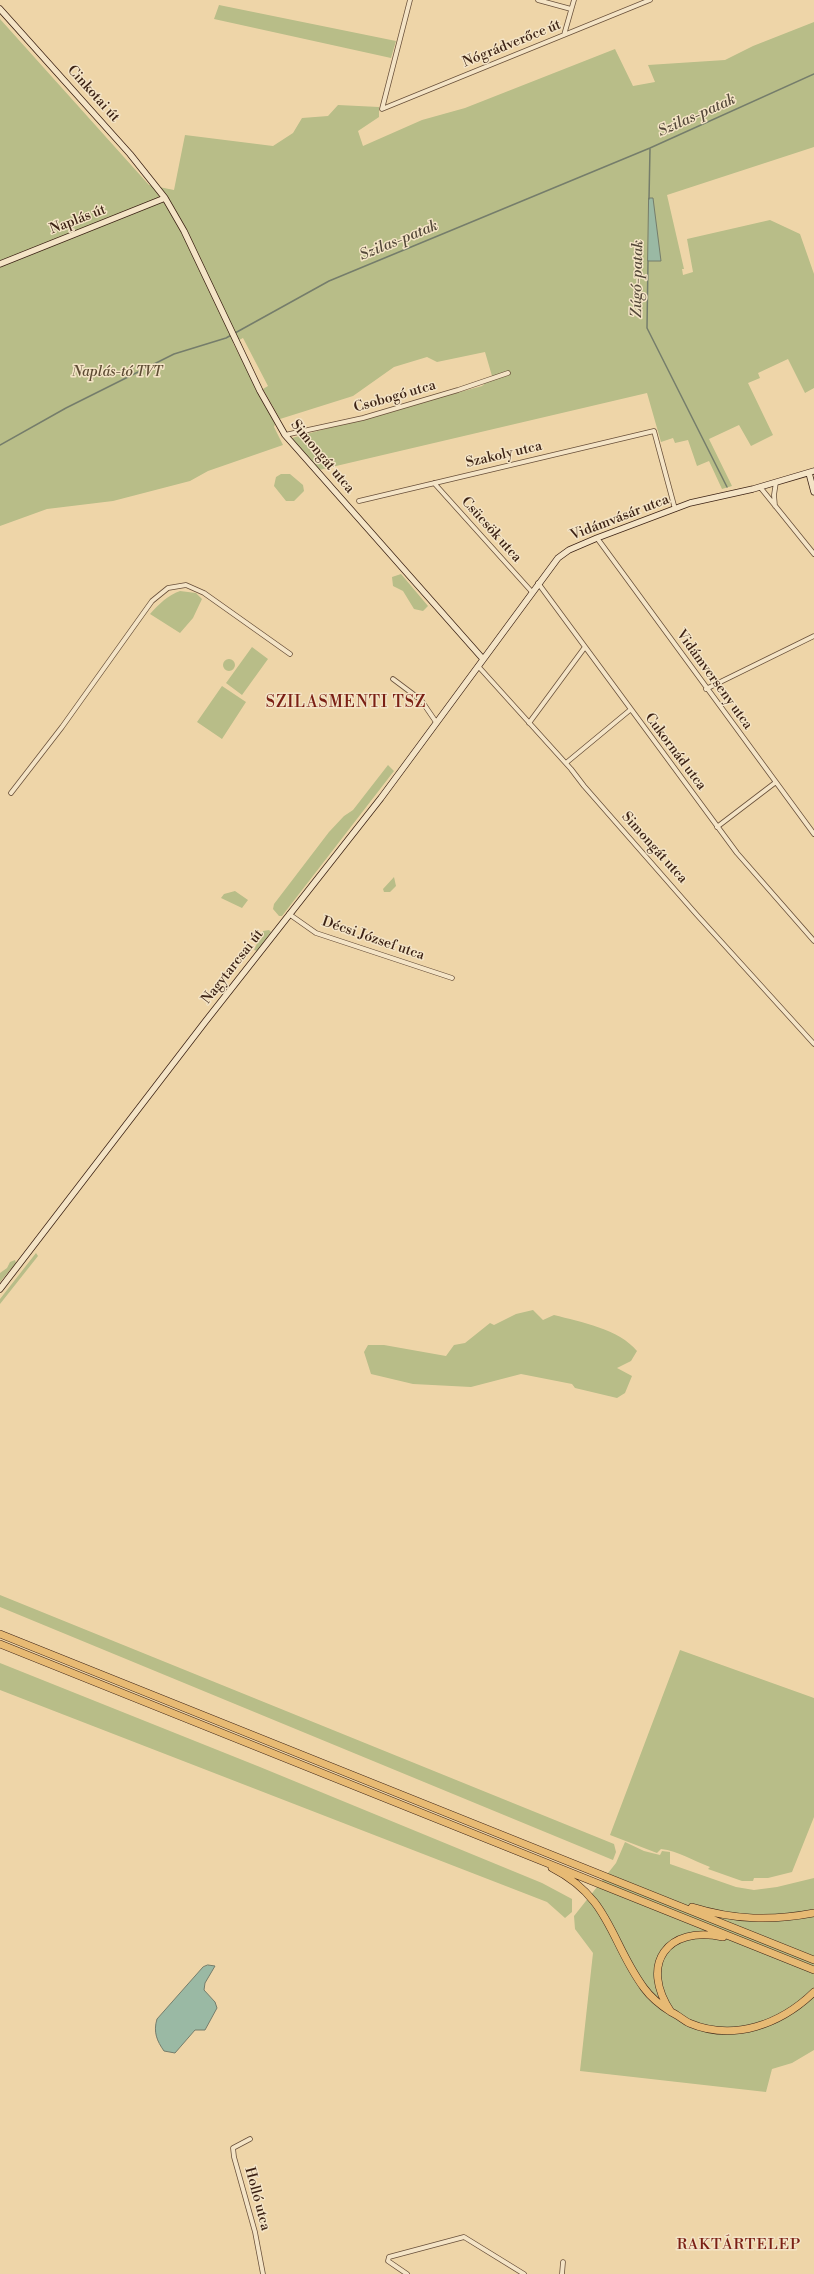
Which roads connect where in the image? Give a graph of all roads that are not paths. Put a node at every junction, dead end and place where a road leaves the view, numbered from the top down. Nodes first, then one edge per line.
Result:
1 (410, 0) edge
2 (538, 0) edge
3 (574, 0) edge
4 (650, 0) edge
5 (0, 9) edge
6 (571, 9) junction
7 (564, 35) junction
8 (165, 198) junction
9 (0, 264) edge
10 (508, 373) dead end
11 (285, 435) junction
12 (811, 472) edge
13 (776, 482) junction
14 (434, 483) junction
15 (760, 488) junction
16 (814, 492) edge
17 (359, 501) dead end
18 (775, 506) junction
19 (675, 509) junction
20 (597, 538) junction
21 (814, 554) edge
22 (538, 583) junction
23 (532, 592) junction
24 (814, 636) edge
25 (585, 646) junction
26 (290, 654) dead end
27 (483, 659) junction
28 (478, 666) junction
29 (393, 679) dead end
30 (706, 689) junction
31 (630, 710) junction
32 (436, 722) junction
33 (528, 723) junction
34 (566, 763) junction
35 (776, 782) junction
36 (11, 793) dead end
37 (717, 827) junction
38 (814, 834) edge
39 (289, 914) junction
40 (814, 941) edge
41 (452, 978) dead end
42 (814, 1044) edge
43 (0, 1289) edge
44 (0, 1634) edge
45 (0, 1644) edge
46 (518, 1851) junction
47 (676, 1905) junction
48 (814, 1913) edge
49 (746, 1942) junction
50 (814, 1960) edge
51 (814, 1970) edge
52 (813, 1993) edge
53 (671, 2012) junction
54 (250, 2139) dead end
55 (563, 2262) dead end
56 (263, 2274) edge
57 (407, 2274) edge
58 (524, 2274) edge
59 (562, 2274) edge

1 - 7 street, Nógrádverőce út
2 - 6 street
3 - 6 street
4 - 7 street, Nógrádverőce út
5 - 8 main road, Cinkotai út
6 - 7 street
8 - 9 main road, Naplás út
8 - 11 main road, Simongát utca
10 - 11 street, Csobogó utca
11 - 27 main road, Simongát utca
12 - 13 main road, Vidámvásár utca
12 - 16 main road
13 - 15 main road, Vidámvásár utca
13 - 18 street
14 - 17 street, Szakoly utca
14 - 19 street, Szakoly utca
14 - 23 street, Csücsök utca
15 - 18 street
15 - 19 main road, Vidámvásár utca
18 - 21 street
19 - 20 main road, Vidámvásár utca
20 - 22 main road, Vidámvásár utca
20 - 30 street, Vidámverseny utca
22 - 23 main road, Vidámvásár utca
22 - 25 street, Cukornád utca
23 - 27 main road, Vidámvásár utca
24 - 30 street
25 - 31 street, Cukornád utca
25 - 33 street
26 - 36 street
27 - 28 main road, Nagytarcsai út
28 - 32 main road, Nagytarcsai út
28 - 33 street, Simongát utca
29 - 32 street
30 - 35 street, Vidámverseny utca
31 - 34 street
31 - 37 street, Cukornád utca
32 - 39 main road, Nagytarcsai út
33 - 34 street, Simongát utca
34 - 42 street, Simongát utca
35 - 37 street
35 - 38 street, Vidámverseny utca
37 - 40 street, Cukornád utca
39 - 41 street, Décsi József utca
39 - 43 main road, Nagytarcsai út
44 - 47 highway
45 - 46 highway
46 - 49 highway
46 - 53 highway
47 - 48 highway
47 - 50 highway
49 - 51 highway
49 - 53 highway
52 - 53 highway
54 - 56 street, Holló utca
55 - 59 street
57 - 58 street

